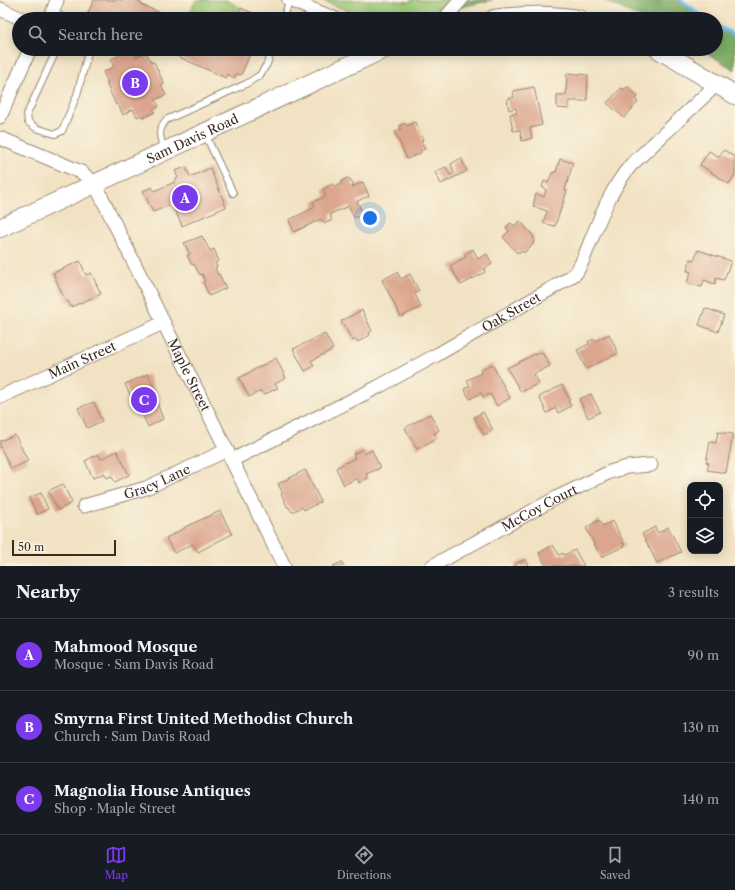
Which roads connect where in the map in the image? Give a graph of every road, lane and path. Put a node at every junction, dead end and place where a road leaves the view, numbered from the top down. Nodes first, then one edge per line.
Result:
1 (289, 0) edge
2 (461, 0) edge
3 (0, 9) edge
4 (285, 12) edge
5 (319, 12) edge
6 (450, 12) edge
7 (12, 14) edge
8 (27, 56) edge
9 (54, 56) edge
10 (88, 56) edge
11 (270, 56) edge
12 (369, 56) edge
13 (670, 56) edge
14 (718, 84) junction
15 (735, 95) edge
16 (0, 117) edge
17 (204, 133) junction
18 (0, 138) edge
19 (164, 152) junction
20 (95, 184) junction
21 (233, 193) dead end
22 (0, 228) edge
23 (163, 323) junction
24 (0, 397) edge
25 (229, 455) junction
26 (651, 465) dead end
27 (84, 506) dead end
28 (284, 566) edge
29 (432, 566) edge

1 - 4 lane
1 - 5 street
2 - 6 street
3 - 7 street
8 - 16 street
9 - 10 lane
11 - 19 lane
12 - 17 street, Sam Davis Road
13 - 14 street
14 - 15 street
14 - 25 street, Oak Street
17 - 19 street, Sam Davis Road
17 - 21 lane
18 - 20 street
19 - 20 street, Sam Davis Road
20 - 22 street, Sam Davis Road
20 - 23 street, Maple Street
23 - 24 street, Main Street
23 - 25 street, Maple Street
25 - 27 street, Gracy Lane
25 - 28 street, Maple Street
26 - 29 street, McCoy Court

